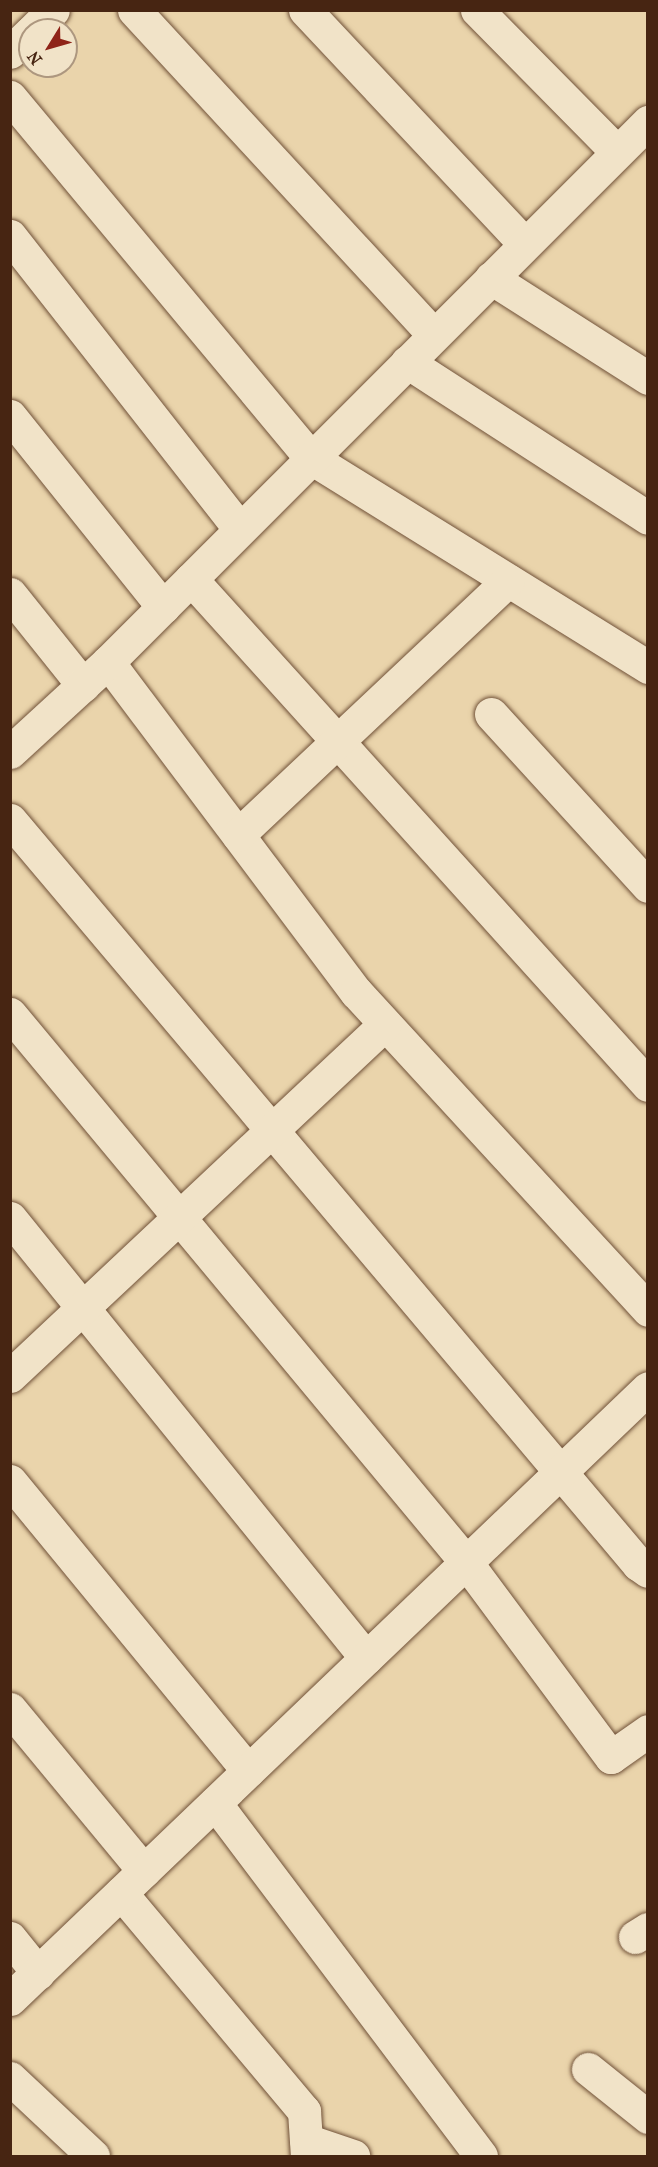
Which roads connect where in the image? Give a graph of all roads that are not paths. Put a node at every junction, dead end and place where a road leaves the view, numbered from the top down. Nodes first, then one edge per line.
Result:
1 (134, 10) edge
2 (305, 10) edge
3 (477, 10) edge
4 (10, 97) edge
5 (648, 122) edge
6 (617, 152) junction
7 (10, 236) edge
8 (525, 244) junction
9 (491, 278) junction
10 (434, 335) junction
11 (407, 362) junction
12 (648, 378) edge
13 (10, 416) edge
14 (311, 458) junction
15 (648, 518) edge
16 (240, 530) junction
17 (191, 579) junction
18 (508, 580) junction
19 (10, 594) edge
20 (163, 607) junction
21 (108, 662) junction
22 (648, 667) edge
23 (83, 684) junction
24 (490, 714) dead end
25 (338, 743) junction
26 (10, 752) edge
27 (10, 820) edge
28 (238, 835) junction
29 (648, 886) edge
30 (10, 1014) edge
31 (385, 1024) junction
32 (648, 1085) edge
33 (272, 1130) junction
34 (179, 1217) junction
35 (10, 1218) edge
36 (83, 1308) junction
37 (648, 1310) edge
38 (10, 1376) edge
39 (648, 1388) edge
40 (560, 1472) junction
41 (10, 1481) edge
42 (466, 1562) junction
43 (648, 1571) edge
44 (366, 1658) junction
45 (10, 1709) edge
46 (648, 1731) edge
47 (248, 1771) junction
48 (215, 1803) junction
49 (144, 1871) junction
50 (121, 1893) junction
51 (10, 1938) edge
52 (38, 1973) junction
53 (10, 1999) edge
54 (588, 2069) dead end
55 (10, 2078) edge
56 (648, 2117) edge
57 (306, 2148) edge
58 (93, 2157) edge
59 (353, 2157) edge
60 (481, 2157) edge

1 - 10 street
2 - 8 street
3 - 6 street
4 - 14 street
5 - 6 street
6 - 8 street
7 - 16 street
8 - 9 street
9 - 10 street
9 - 12 street
10 - 11 street
11 - 14 street
11 - 15 street
13 - 20 street
14 - 16 street
14 - 18 street
16 - 17 street
17 - 20 street
17 - 25 street
18 - 22 street
18 - 25 street
19 - 23 street
20 - 21 street
21 - 23 street
21 - 28 street
23 - 26 street
24 - 29 street
25 - 28 street
25 - 32 street
27 - 33 street
28 - 31 street
30 - 34 street
31 - 33 street
31 - 37 street
33 - 34 street
33 - 40 street
34 - 36 street
34 - 42 street
35 - 36 street
36 - 38 street
36 - 44 street
39 - 40 street
40 - 42 street
40 - 43 street
41 - 47 street
42 - 44 street
42 - 46 street
44 - 47 street
45 - 49 street
47 - 48 street
48 - 49 street
48 - 60 street
49 - 50 street
50 - 52 street
50 - 57 street
51 - 52 street
52 - 53 street
54 - 56 street
55 - 58 street
57 - 59 street

